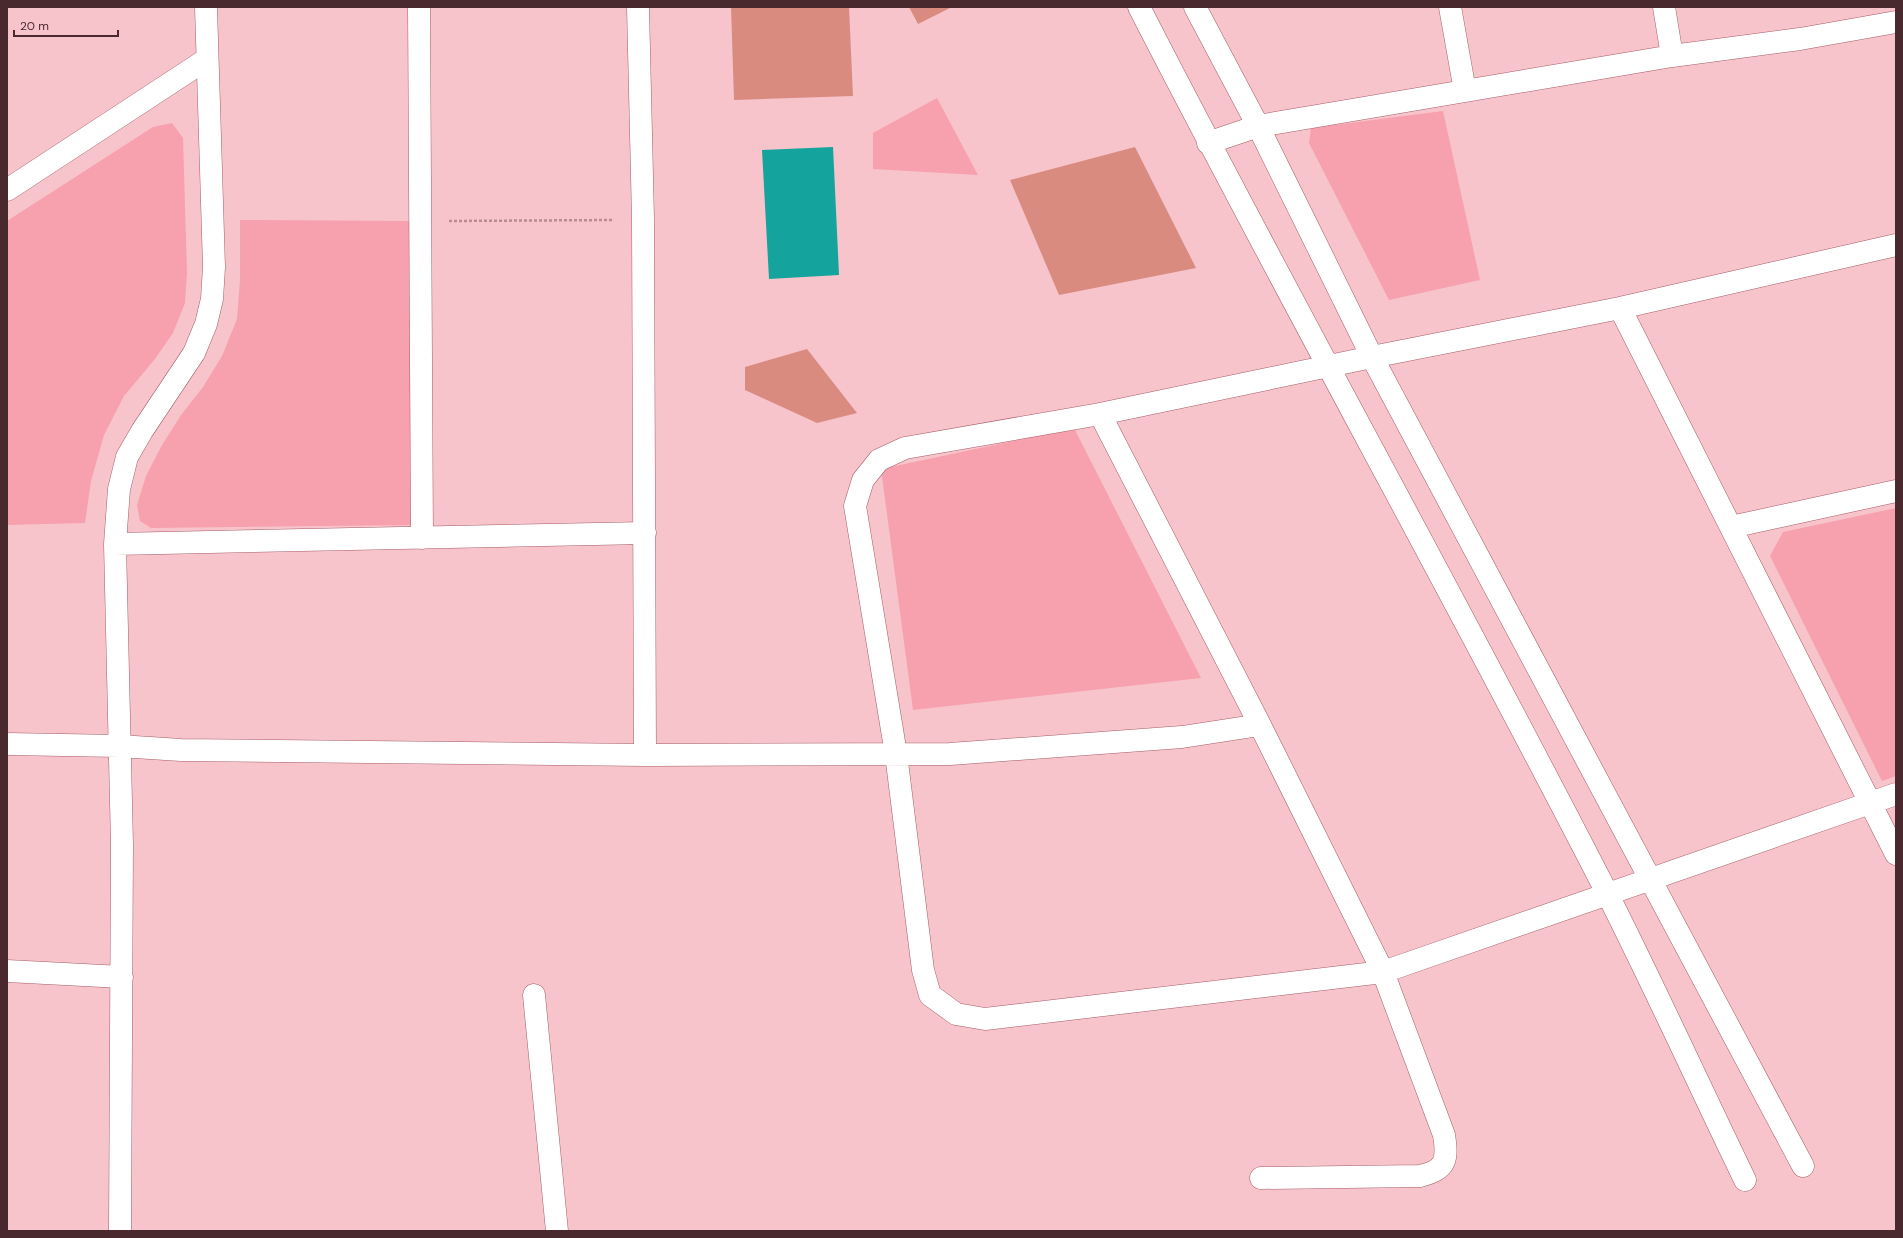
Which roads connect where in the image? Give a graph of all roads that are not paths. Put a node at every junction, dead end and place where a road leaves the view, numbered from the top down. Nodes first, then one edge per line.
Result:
1 (206, 7) edge
2 (419, 7) edge
3 (638, 7) edge
4 (1139, 7) edge
5 (1195, 7) edge
6 (1450, 7) edge
7 (1664, 7) edge
8 (1896, 22) edge
9 (1672, 56) junction
10 (207, 59) junction
11 (1465, 91) junction
12 (1258, 126) junction
13 (1208, 143) junction
14 (7, 190) edge
15 (1896, 244) edge
16 (1620, 308) junction
17 (1372, 357) junction
18 (1330, 367) junction
19 (1100, 414) junction
20 (1896, 491) edge
21 (1731, 527) junction
22 (645, 533) junction
23 (422, 538) junction
24 (115, 544) junction
25 (1260, 725) junction
26 (7, 744) edge
27 (119, 746) junction
28 (896, 754) junction
29 (645, 755) junction
30 (1896, 794) edge
31 (1871, 803) junction
32 (1896, 854) edge
33 (1650, 880) junction
34 (1607, 894) junction
35 (7, 971) edge
36 (1383, 972) junction
37 (122, 977) junction
38 (534, 995) dead end
39 (1803, 1166) dead end
40 (1261, 1178) dead end
41 (1745, 1180) dead end
42 (120, 1231) edge
43 (557, 1231) edge

1 - 10 street
2 - 23 street
3 - 22 street
4 - 13 street
5 - 12 street
6 - 11 street
7 - 9 street
8 - 9 street
9 - 11 street
10 - 14 street
10 - 24 street
11 - 12 street
12 - 13 street
12 - 17 street
13 - 18 street
15 - 16 street
16 - 17 street
16 - 21 street
17 - 18 street
17 - 33 street
18 - 19 street
18 - 34 street
19 - 25 street
19 - 28 street
20 - 21 street
21 - 31 street
22 - 23 street
22 - 29 street
23 - 24 street
24 - 27 street
25 - 28 street
25 - 36 street
26 - 27 street
27 - 29 street
27 - 37 street
28 - 29 street
28 - 36 street
30 - 31 street
31 - 32 street
31 - 33 street
33 - 34 street
33 - 39 street
34 - 36 street
34 - 41 street
35 - 37 street
36 - 40 street
37 - 42 street
38 - 43 street

